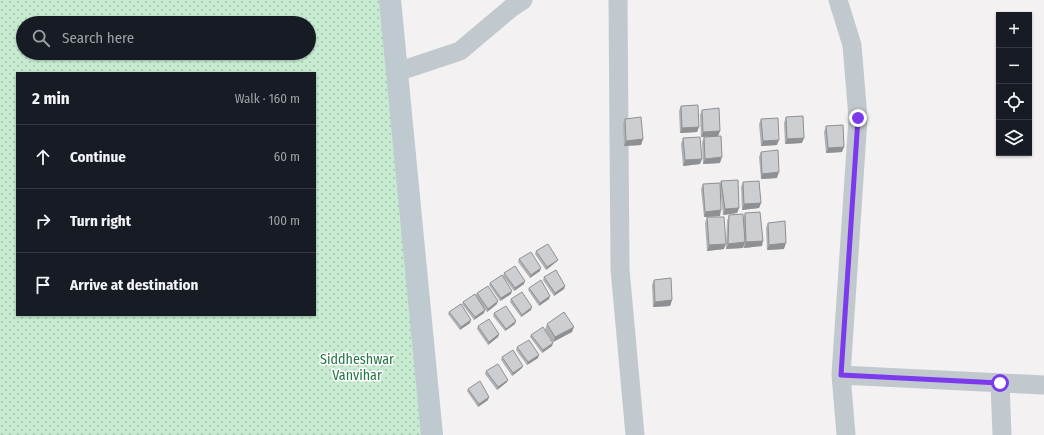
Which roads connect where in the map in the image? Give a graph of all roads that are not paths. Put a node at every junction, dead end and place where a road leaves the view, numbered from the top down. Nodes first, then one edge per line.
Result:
1 (390, 0) edge
2 (523, 0) edge
3 (618, 0) edge
4 (838, 0) edge
5 (397, 72) junction
6 (841, 375) junction
7 (1000, 383) junction
8 (1044, 385) edge
9 (432, 435) edge
10 (635, 435) edge
11 (846, 435) edge
12 (1002, 435) edge

1 - 5 street
2 - 5 street
3 - 10 street
4 - 6 street
5 - 9 street
6 - 7 street
6 - 11 street
7 - 8 street
7 - 12 street

